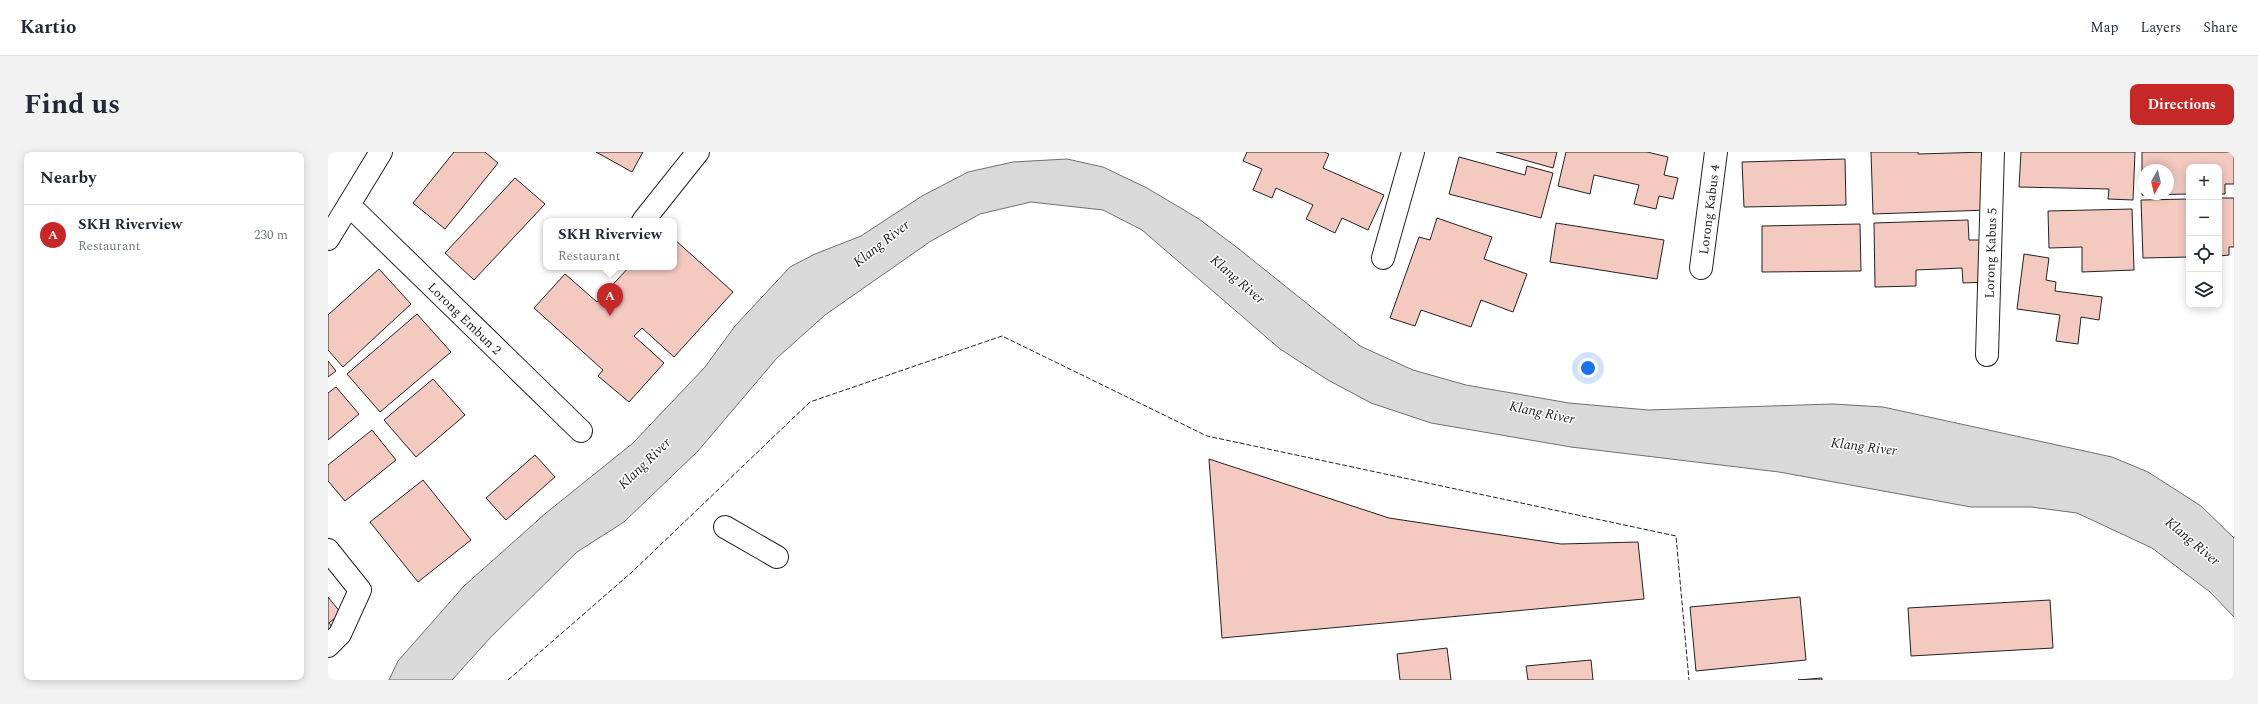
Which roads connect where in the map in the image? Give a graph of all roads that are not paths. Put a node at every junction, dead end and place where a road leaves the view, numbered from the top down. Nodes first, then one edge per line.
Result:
1 (381, 152) edge
2 (698, 152) edge
3 (1413, 152) edge
4 (1716, 152) edge
5 (1993, 152) edge
6 (349, 205) junction
7 (645, 218) edge
8 (328, 239) edge
9 (1383, 258) dead end
10 (1701, 268) dead end
11 (1987, 355) dead end
12 (581, 431) dead end
13 (725, 527) dead end
14 (328, 550) edge
15 (778, 557) dead end
16 (328, 646) edge

1 - 6 street
2 - 7 street
3 - 9 street
4 - 10 street, Lorong Kabus 4
5 - 11 street, Lorong Kabus 5
6 - 8 street
6 - 12 street, Lorong Embun 2
13 - 15 street
14 - 16 street

